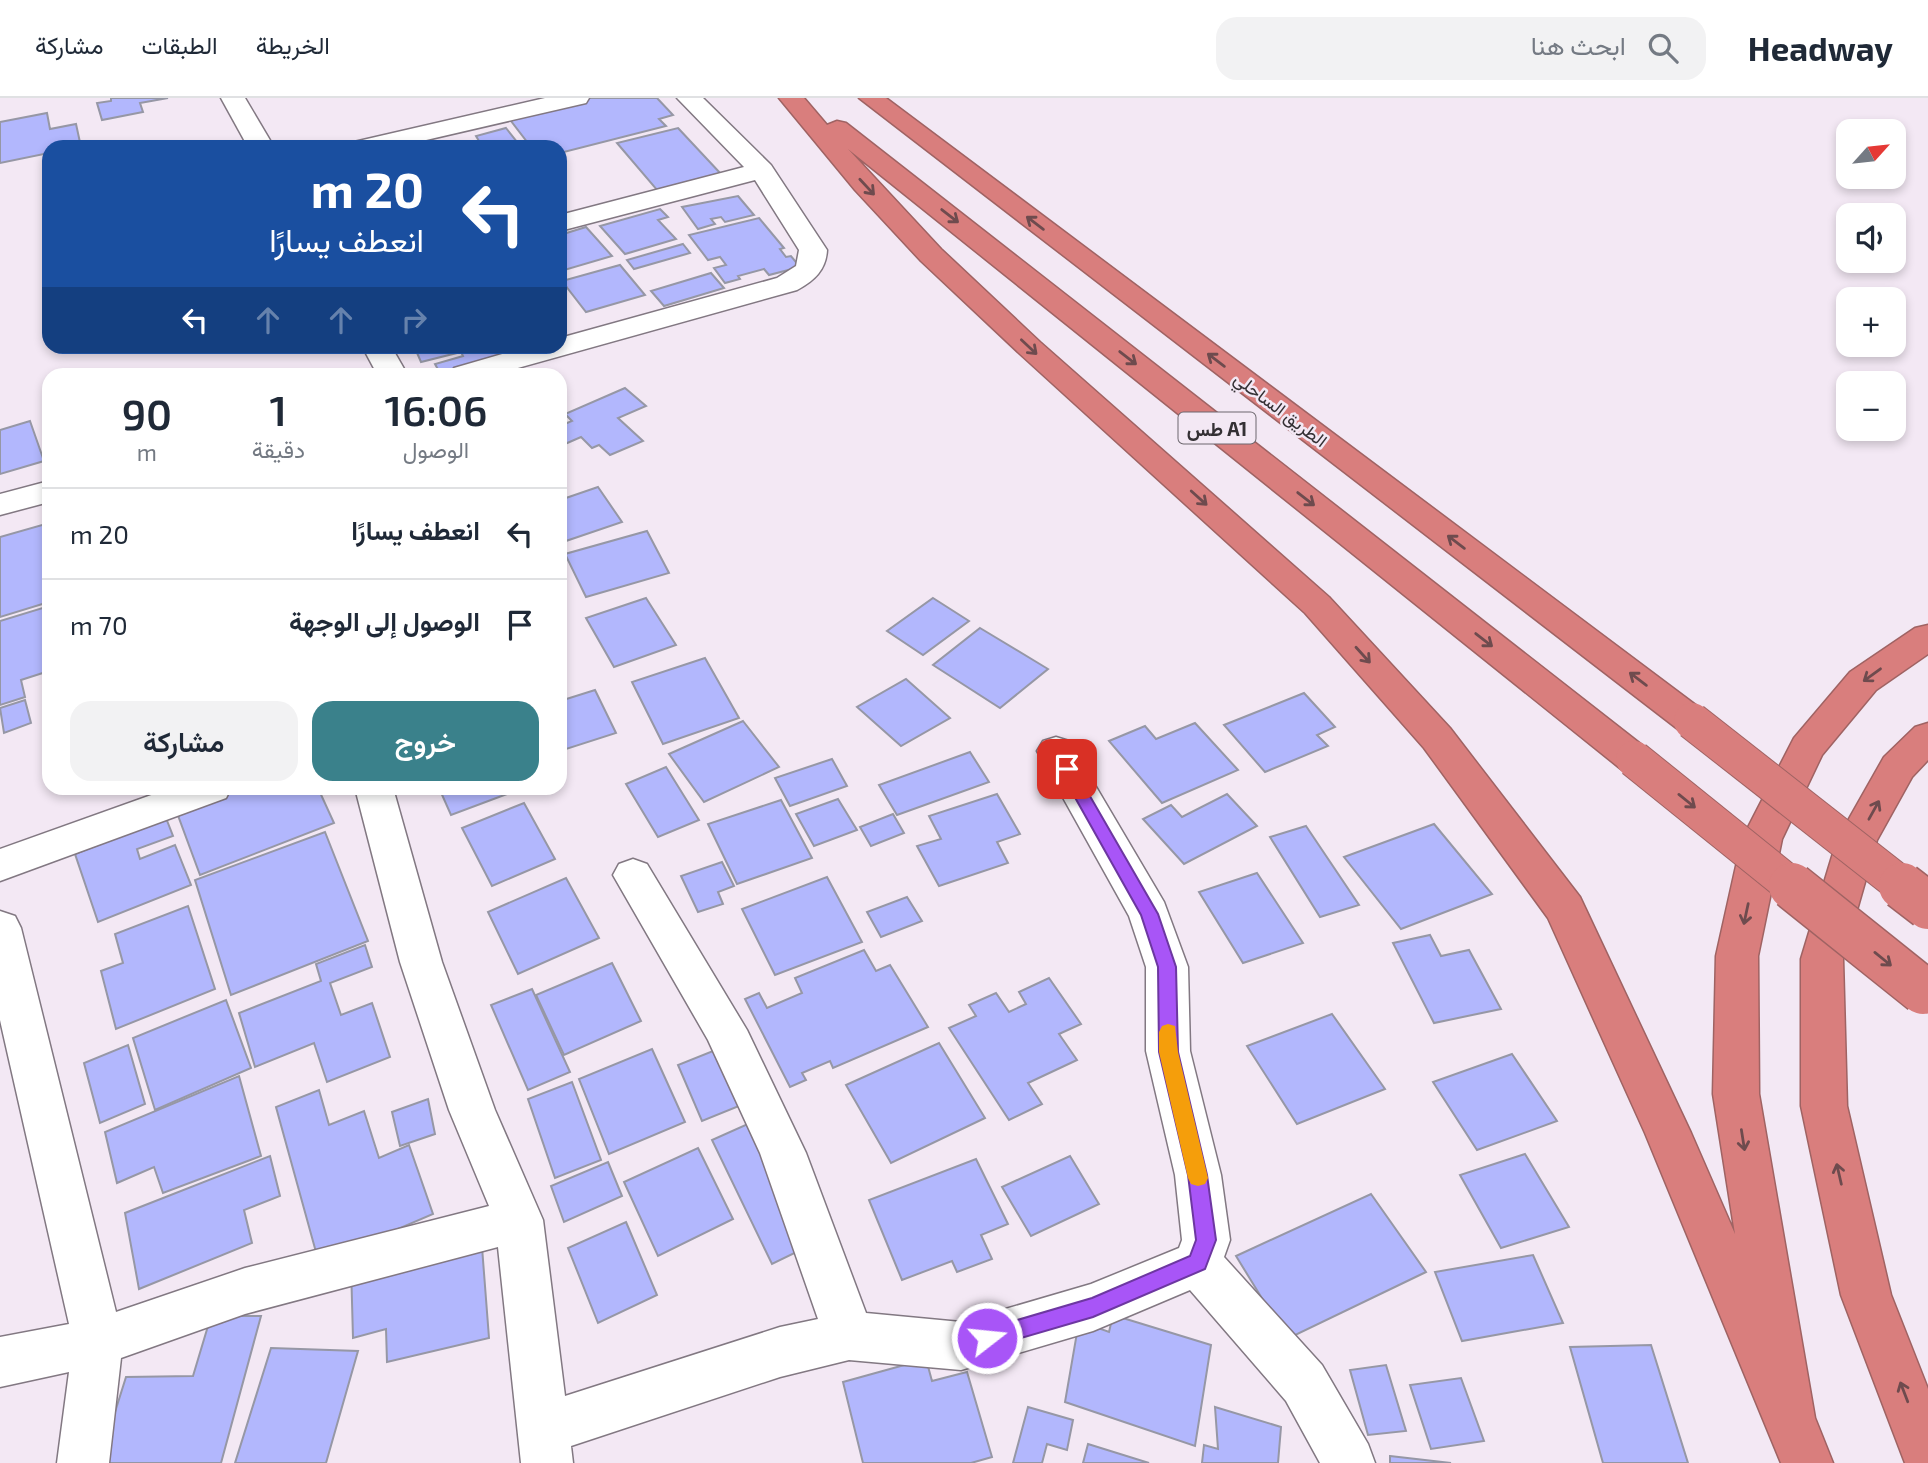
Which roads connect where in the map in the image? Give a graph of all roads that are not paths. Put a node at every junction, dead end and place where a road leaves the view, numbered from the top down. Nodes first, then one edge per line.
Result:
1 (233, 98) edge
2 (576, 98) edge
3 (689, 98) edge
4 (791, 98) edge
5 (800, 98) edge
6 (870, 98) edge
7 (496, 107) edge
8 (257, 140) edge
9 (386, 140) edge
10 (762, 170) junction
11 (567, 221) edge
12 (567, 346) edge
13 (537, 354) edge
14 (487, 368) edge
15 (42, 493) edge
16 (0, 505) edge
17 (1928, 637) edge
18 (1928, 737) edge
19 (1056, 751) dead end
20 (193, 795) edge
21 (376, 795) edge
22 (0, 865) edge
23 (633, 875) dead end
24 (1928, 906) edge
25 (0, 928) edge
26 (1925, 993) edge
27 (519, 1220) junction
28 (1198, 1263) junction
29 (849, 1336) junction
30 (99, 1342) junction
31 (0, 1362) edge
32 (1788, 1418) junction
33 (546, 1446) edge
34 (1928, 1455) edge
35 (83, 1463) edge
36 (1349, 1463) edge
37 (1807, 1463) edge

1 - 8 street
2 - 7 street
3 - 10 street
4 -> 32 highway
5 -> 26 highway, طس A1, bridge
24 -> 6 highway, الطريق الساحلي / طس A1, bridge
7 - 9 street
10 - 11 street
10 - 12 street
13 - 14 street
15 - 16 street
17 -> 32 highway
34 -> 18 highway
19 - 28 street
20 - 22 street
21 - 27 street
23 - 29 street
25 - 30 street
27 - 30 street
27 - 33 street
28 - 29 street
28 - 36 street
29 - 33 street
30 - 31 street
30 - 35 street
32 - 37 highway

